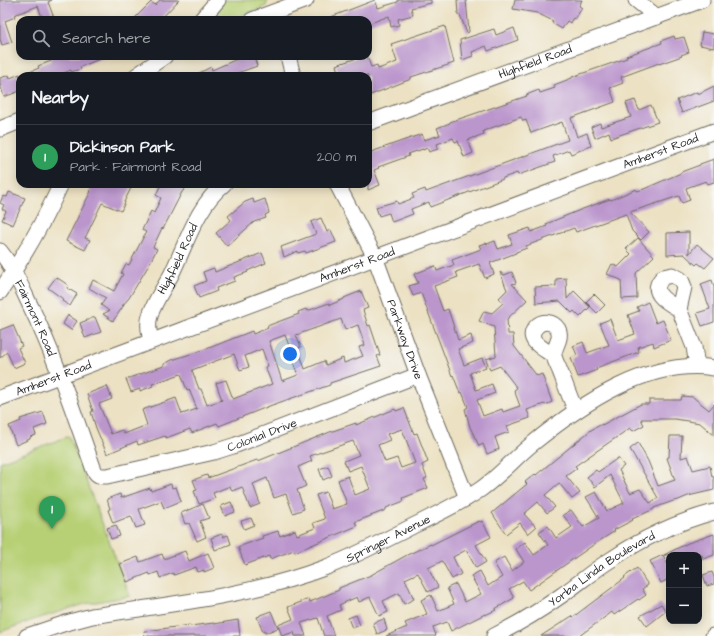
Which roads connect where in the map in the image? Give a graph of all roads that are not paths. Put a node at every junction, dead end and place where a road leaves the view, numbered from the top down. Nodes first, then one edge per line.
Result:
1 (218, 0) edge
2 (306, 0) edge
3 (636, 0) edge
4 (702, 0) edge
5 (277, 10) edge
6 (205, 16) edge
7 (262, 16) edge
8 (657, 17) junction
9 (159, 60) edge
10 (289, 60) edge
11 (142, 72) edge
12 (292, 72) edge
13 (372, 122) edge
14 (16, 123) edge
15 (0, 129) edge
16 (714, 131) edge
17 (59, 188) edge
18 (219, 188) edge
19 (339, 188) edge
20 (0, 251) edge
21 (375, 257) junction
22 (13, 271) junction
23 (0, 292) edge
24 (679, 309) dead end
25 (151, 341) junction
26 (554, 356) dead end
27 (697, 366) junction
28 (714, 368) edge
29 (60, 374) junction
30 (418, 375) junction
31 (0, 398) edge
32 (576, 411) junction
33 (101, 476) joint
34 (467, 498) junction
35 (714, 512) edge
36 (68, 630) edge
37 (27, 636) edge
38 (494, 636) edge

1 - 6 street
2 - 5 street
3 - 8 street
4 - 8 street, Highfield Road
5 - 7 street
8 - 13 street, Highfield Road
9 - 11 street
10 - 12 street
14 - 15 street
16 - 21 street, Amherst Road
17 - 22 street
18 - 25 street, Highfield Road
19 - 21 street, Parkway Drive
20 - 22 street, Fairmont Road
21 - 25 street, Amherst Road
21 - 30 street, Parkway Drive
22 - 23 street
22 - 29 street, Fairmont Road
24 - 27 street
25 - 29 street, Amherst Road
26 - 32 street
27 - 28 street, Springer Avenue
27 - 32 street, Springer Avenue
29 - 31 street, Amherst Road
29 - 33 street, Fairmont Road
30 - 33 street, Colonial Drive
30 - 34 street, Parkway Drive
32 - 34 street, Springer Avenue
34 - 36 street, Springer Avenue
35 - 38 street, Yorba Linda Boulevard
36 - 37 street, Springer Avenue

